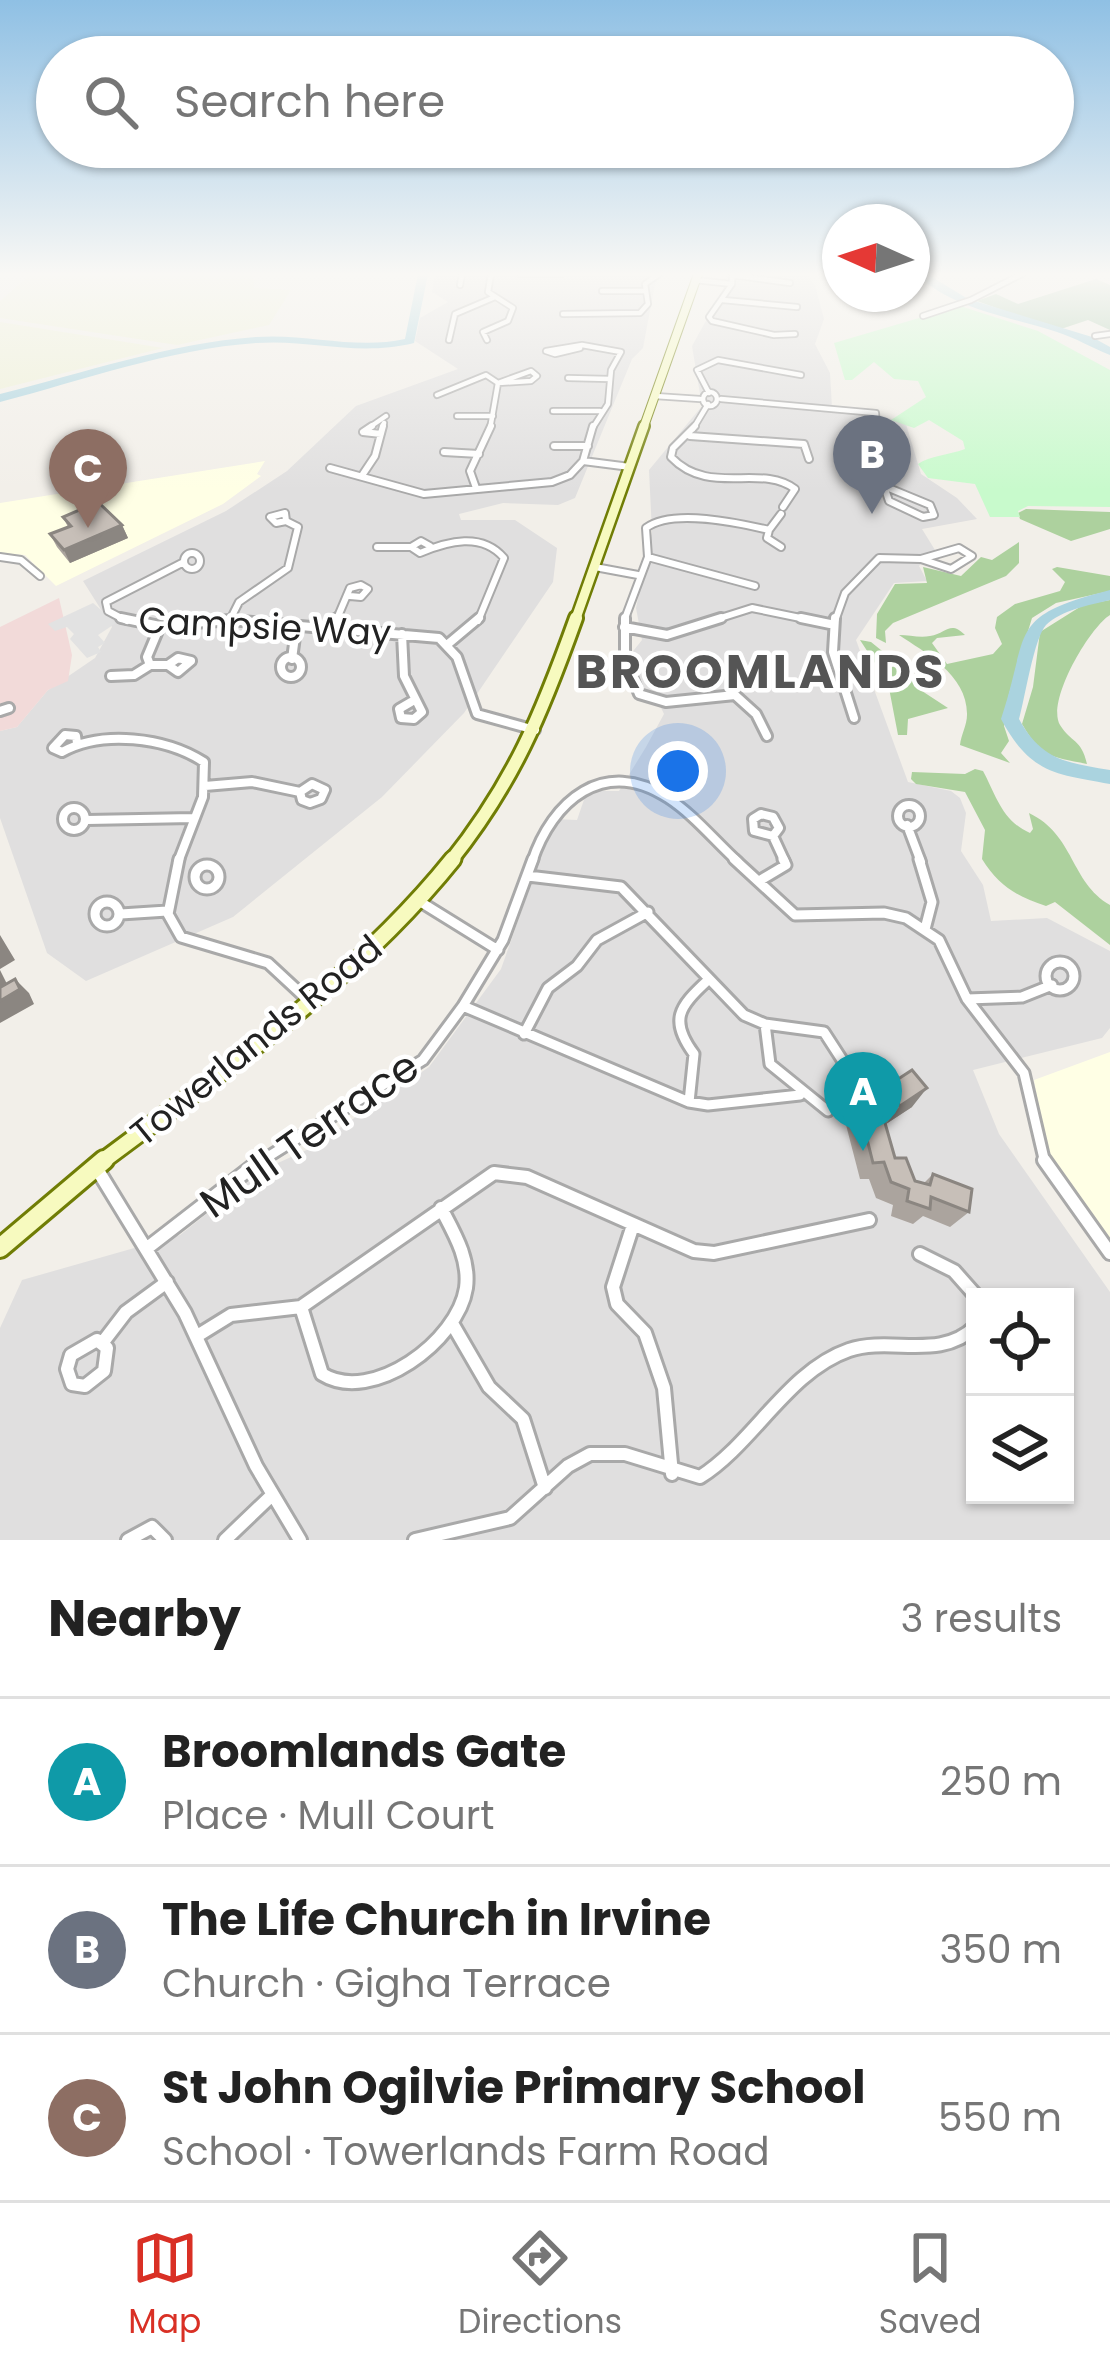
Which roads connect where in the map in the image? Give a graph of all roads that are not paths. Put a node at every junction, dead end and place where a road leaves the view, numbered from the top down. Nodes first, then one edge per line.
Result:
1 (672, 346) edge
2 (580, 348) dead end
3 (801, 375) dead end
4 (568, 378) dead end
5 (610, 379) junction
6 (497, 383) junction
7 (709, 393) junction
8 (437, 395) dead end
9 (655, 396) junction
10 (700, 399) junction
11 (721, 399) junction
12 (709, 404) junction
13 (554, 411) dead end
14 (599, 411) junction
15 (457, 416) dead end
16 (493, 416) junction
17 (381, 434) junction
18 (688, 436) junction
19 (554, 446) dead end
20 (588, 446) junction
21 (444, 452) dead end
22 (478, 454) junction
23 (809, 459) dead end
24 (583, 461) junction
25 (630, 467) junction
26 (330, 468) dead end
27 (364, 474) junction
28 (884, 486) junction
29 (476, 488) junction
30 (286, 520) dead end
31 (770, 530) junction
32 (377, 547) dead end
33 (781, 547) dead end
34 (0, 557) edge
35 (648, 557) junction
36 (921, 559) junction
37 (182, 563) dead end
38 (595, 567) junction
39 (638, 575) junction
40 (40, 576) dead end
41 (754, 586) dead end
42 (350, 596) dead end
43 (230, 620) junction
44 (830, 624) junction
45 (160, 626) junction
46 (624, 626) junction
47 (296, 629) junction
48 (332, 629) junction
49 (402, 634) junction
50 (448, 644) junction
51 (292, 658) dead end
52 (149, 664) junction
53 (168, 665) dead end
54 (110, 676) dead end
55 (411, 703) dead end
56 (854, 718) dead end
57 (536, 730) junction
58 (767, 736) dead end
59 (77, 743) dead end
60 (206, 786) junction
61 (301, 792) dead end
62 (193, 818) junction
63 (87, 820) dead end
64 (907, 825) dead end
65 (773, 836) dead end
66 (527, 876) junction
67 (173, 877) junction
68 (194, 878) dead end
69 (758, 881) junction
70 (419, 901) junction
71 (167, 911) junction
72 (648, 912) junction
73 (121, 914) dead end
74 (925, 928) junction
75 (499, 950) junction
76 (708, 981) junction
77 (1052, 985) dead end
78 (967, 999) junction
79 (311, 1004) junction
80 (464, 1006) junction
81 (765, 1024) junction
82 (524, 1034) junction
83 (846, 1066) dead end
84 (800, 1095) junction
85 (689, 1102) junction
86 (828, 1111) dead end
87 (95, 1167) junction
88 (441, 1208) junction
89 (868, 1220) dead end
90 (632, 1225) junction
91 (0, 1248) edge
92 (146, 1249) junction
93 (1110, 1253) edge
94 (920, 1254) dead end
95 (167, 1282) junction
96 (969, 1288) edge
97 (302, 1306) junction
98 (453, 1325) junction
99 (197, 1336) junction
100 (966, 1338) edge
101 (103, 1342) dead end
102 (672, 1474) junction
103 (544, 1488) junction
104 (268, 1498) junction
105 (128, 1540) edge
106 (165, 1540) edge
107 (225, 1540) edge
108 (300, 1540) edge
109 (415, 1540) edge

1 - 9 street, Towerlands Road
2 - 5 street
3 - 7 street
4 - 5 street
5 - 14 street
6 - 6 street
6 - 8 street
6 - 16 street
7 - 10 street
7 - 11 street
9 - 10 street
9 - 25 street, Towerlands Road
10 - 12 street
11 - 12 street
11 - 28 street
12 - 18 street
13 - 14 street
14 - 20 street
15 - 16 street
16 - 22 street
17 - 17 street
17 - 27 street
18 - 23 street
18 - 31 street
19 - 20 street
20 - 24 street
21 - 22 street
22 - 29 street
24 - 25 street
24 - 29 street
25 - 38 street, Towerlands Road
26 - 27 street
27 - 29 street
28 - 28 street
30 - 43 street
31 - 33 street
31 - 35 street
32 - 50 street
34 - 40 street
35 - 39 street
35 - 41 street
36 - 36 street
36 - 44 street
37 - 45 street, Campsie Way
38 - 39 street
38 - 57 street, Towerlands Road
39 - 46 street
42 - 48 street
43 - 45 street, Campsie Way
43 - 47 street, Campsie Way
44 - 46 street
44 - 56 street
45 - 52 street
46 - 58 street
47 - 48 street, Campsie Way
47 - 51 street
48 - 49 street, Campsie Way
49 - 50 street, Campsie Way
49 - 55 street
50 - 57 street
52 - 53 street
52 - 54 street
57 - 70 street, Towerlands Road
59 - 60 street
60 - 61 street
60 - 62 street
62 - 63 street
62 - 67 street
64 - 74 street
65 - 69 street
66 - 69 street, Mull Terrace
66 - 72 street
66 - 75 street, Mull Terrace
67 - 68 street
67 - 71 street
69 - 74 street, Mull Terrace
70 - 75 street
70 - 79 street, Towerlands Road
71 - 73 street
71 - 79 street
72 - 76 street
72 - 82 street
74 - 78 street
75 - 80 street, Mull Terrace
76 - 81 street
76 - 85 street
77 - 78 street
78 - 93 street
79 - 87 street, Towerlands Road
80 - 82 street
80 - 92 street, Mull Terrace
81 - 83 street
81 - 84 street
82 - 85 street
84 - 85 street
84 - 86 street
87 - 91 street, Towerlands Road
87 - 92 street
88 - 90 street
88 - 97 street
88 - 98 street
89 - 90 street
90 - 102 street
92 - 95 street
94 - 96 street
95 - 99 street
95 - 101 street
97 - 98 street
97 - 99 street
98 - 103 street
99 - 104 street
100 - 102 street
102 - 103 street
103 - 109 street
104 - 107 street
104 - 108 street
105 - 106 street

